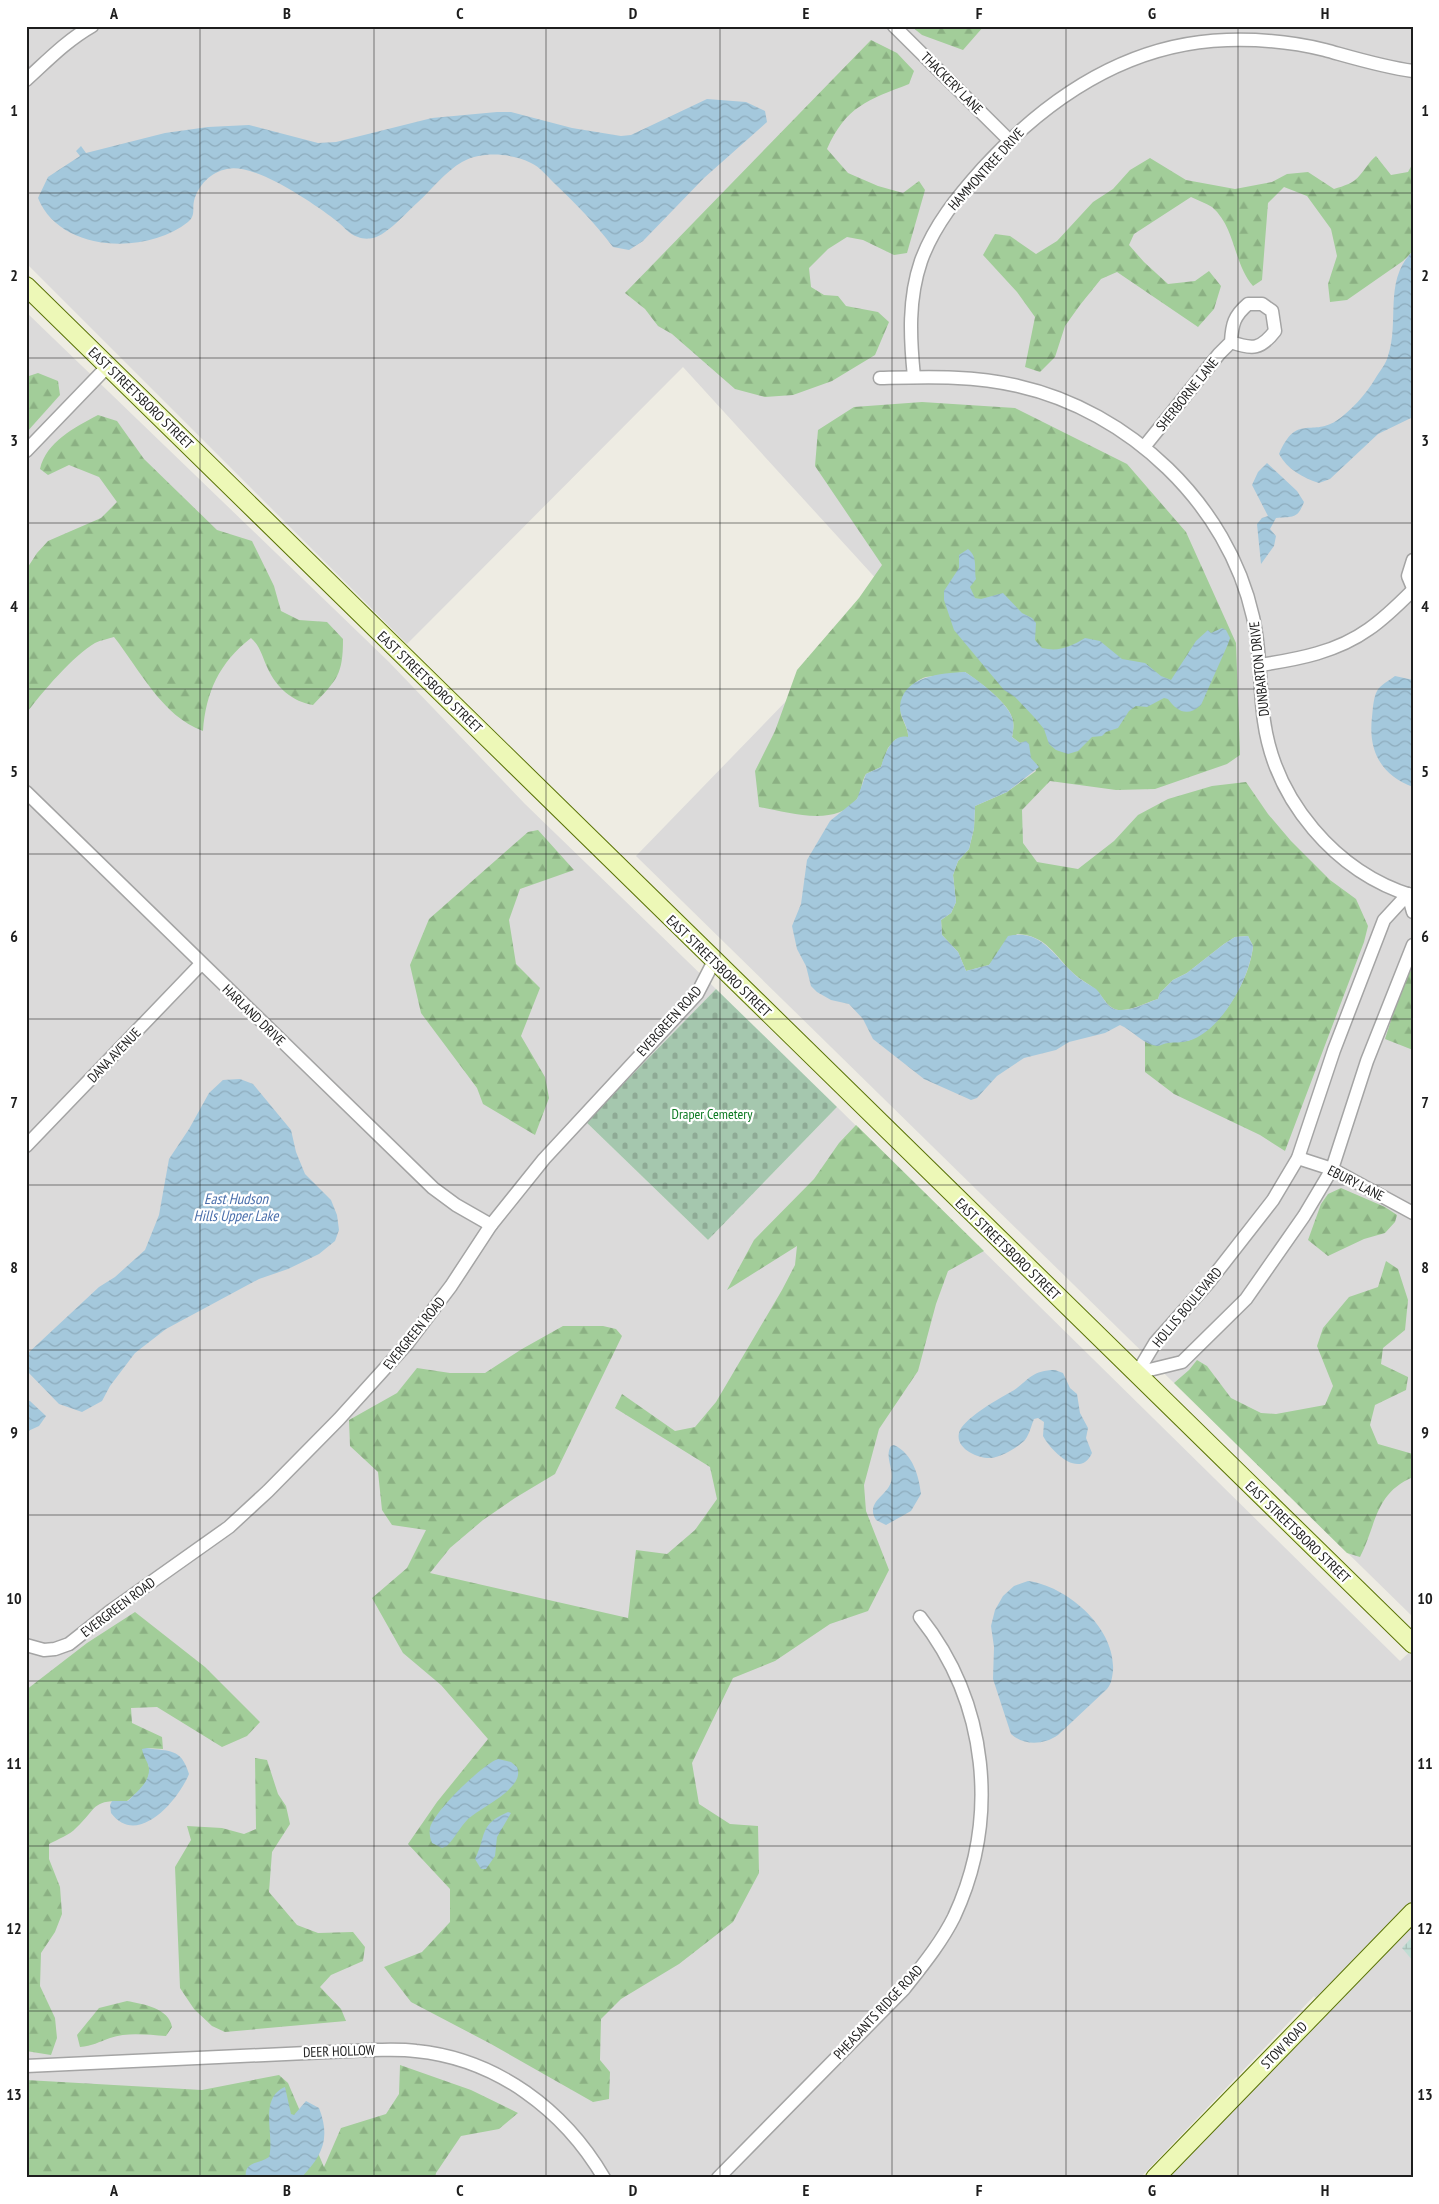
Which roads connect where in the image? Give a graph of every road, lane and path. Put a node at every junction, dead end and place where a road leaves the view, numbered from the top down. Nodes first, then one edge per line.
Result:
1 (92, 26) edge
2 (894, 26) edge
3 (1413, 71) edge
4 (26, 80) edge
5 (1009, 140) junction
6 (26, 286) edge
7 (1231, 342) dead end
8 (107, 367) junction
9 (914, 377) junction
10 (880, 378) dead end
11 (1144, 447) junction
12 (26, 451) edge
13 (1413, 560) edge
14 (1413, 589) edge
15 (1260, 665) junction
16 (26, 792) edge
17 (1410, 895) edge
18 (1413, 912) edge
19 (1413, 945) edge
20 (714, 961) junction
21 (202, 964) junction
22 (26, 1146) edge
23 (1298, 1158) junction
24 (1332, 1169) junction
25 (1413, 1213) edge
26 (491, 1225) junction
27 (1137, 1373) junction
28 (920, 1617) dead end
29 (1413, 1644) edge
30 (26, 1645) edge
31 (1413, 1912) edge
32 (26, 2066) edge
33 (604, 2178) edge
34 (718, 2178) edge
35 (1155, 2178) edge

1 - 4 street
2 - 5 street, THACKERY LANE
3 - 5 street, HAMMONTREE DRIVE
5 - 9 street, HAMMONTREE DRIVE
6 - 8 main road, EAST STREETSBORO STREET
7 - 11 street, SHERBORNE LANE
8 - 12 street
8 - 20 main road, EAST STREETSBORO STREET
9 - 10 street, DUNBARTON DRIVE
9 - 11 street, DUNBARTON DRIVE
11 - 15 street, DUNBARTON DRIVE
13 - 14 street
14 - 15 street
15 - 17 street, DUNBARTON DRIVE
16 - 21 street, HARLAND DRIVE
17 - 18 street
17 - 23 street, HOLLIS BOULEVARD
19 - 24 street, HOLLIS BOULEVARD
20 - 26 street, EVERGREEN ROAD
20 - 27 main road, EAST STREETSBORO STREET
21 - 22 street, DANA AVENUE
21 - 26 street, HARLAND DRIVE
23 - 24 street, EBURY LANE
23 - 27 street, HOLLIS BOULEVARD
24 - 25 street, EBURY LANE
24 - 27 street, HOLLIS BOULEVARD
26 - 30 street, EVERGREEN ROAD
27 - 29 main road, EAST STREETSBORO STREET
28 - 34 street, PHEASANTS RIDGE ROAD
31 - 35 main road, STOW ROAD
32 - 33 street, DEER HOLLOW

